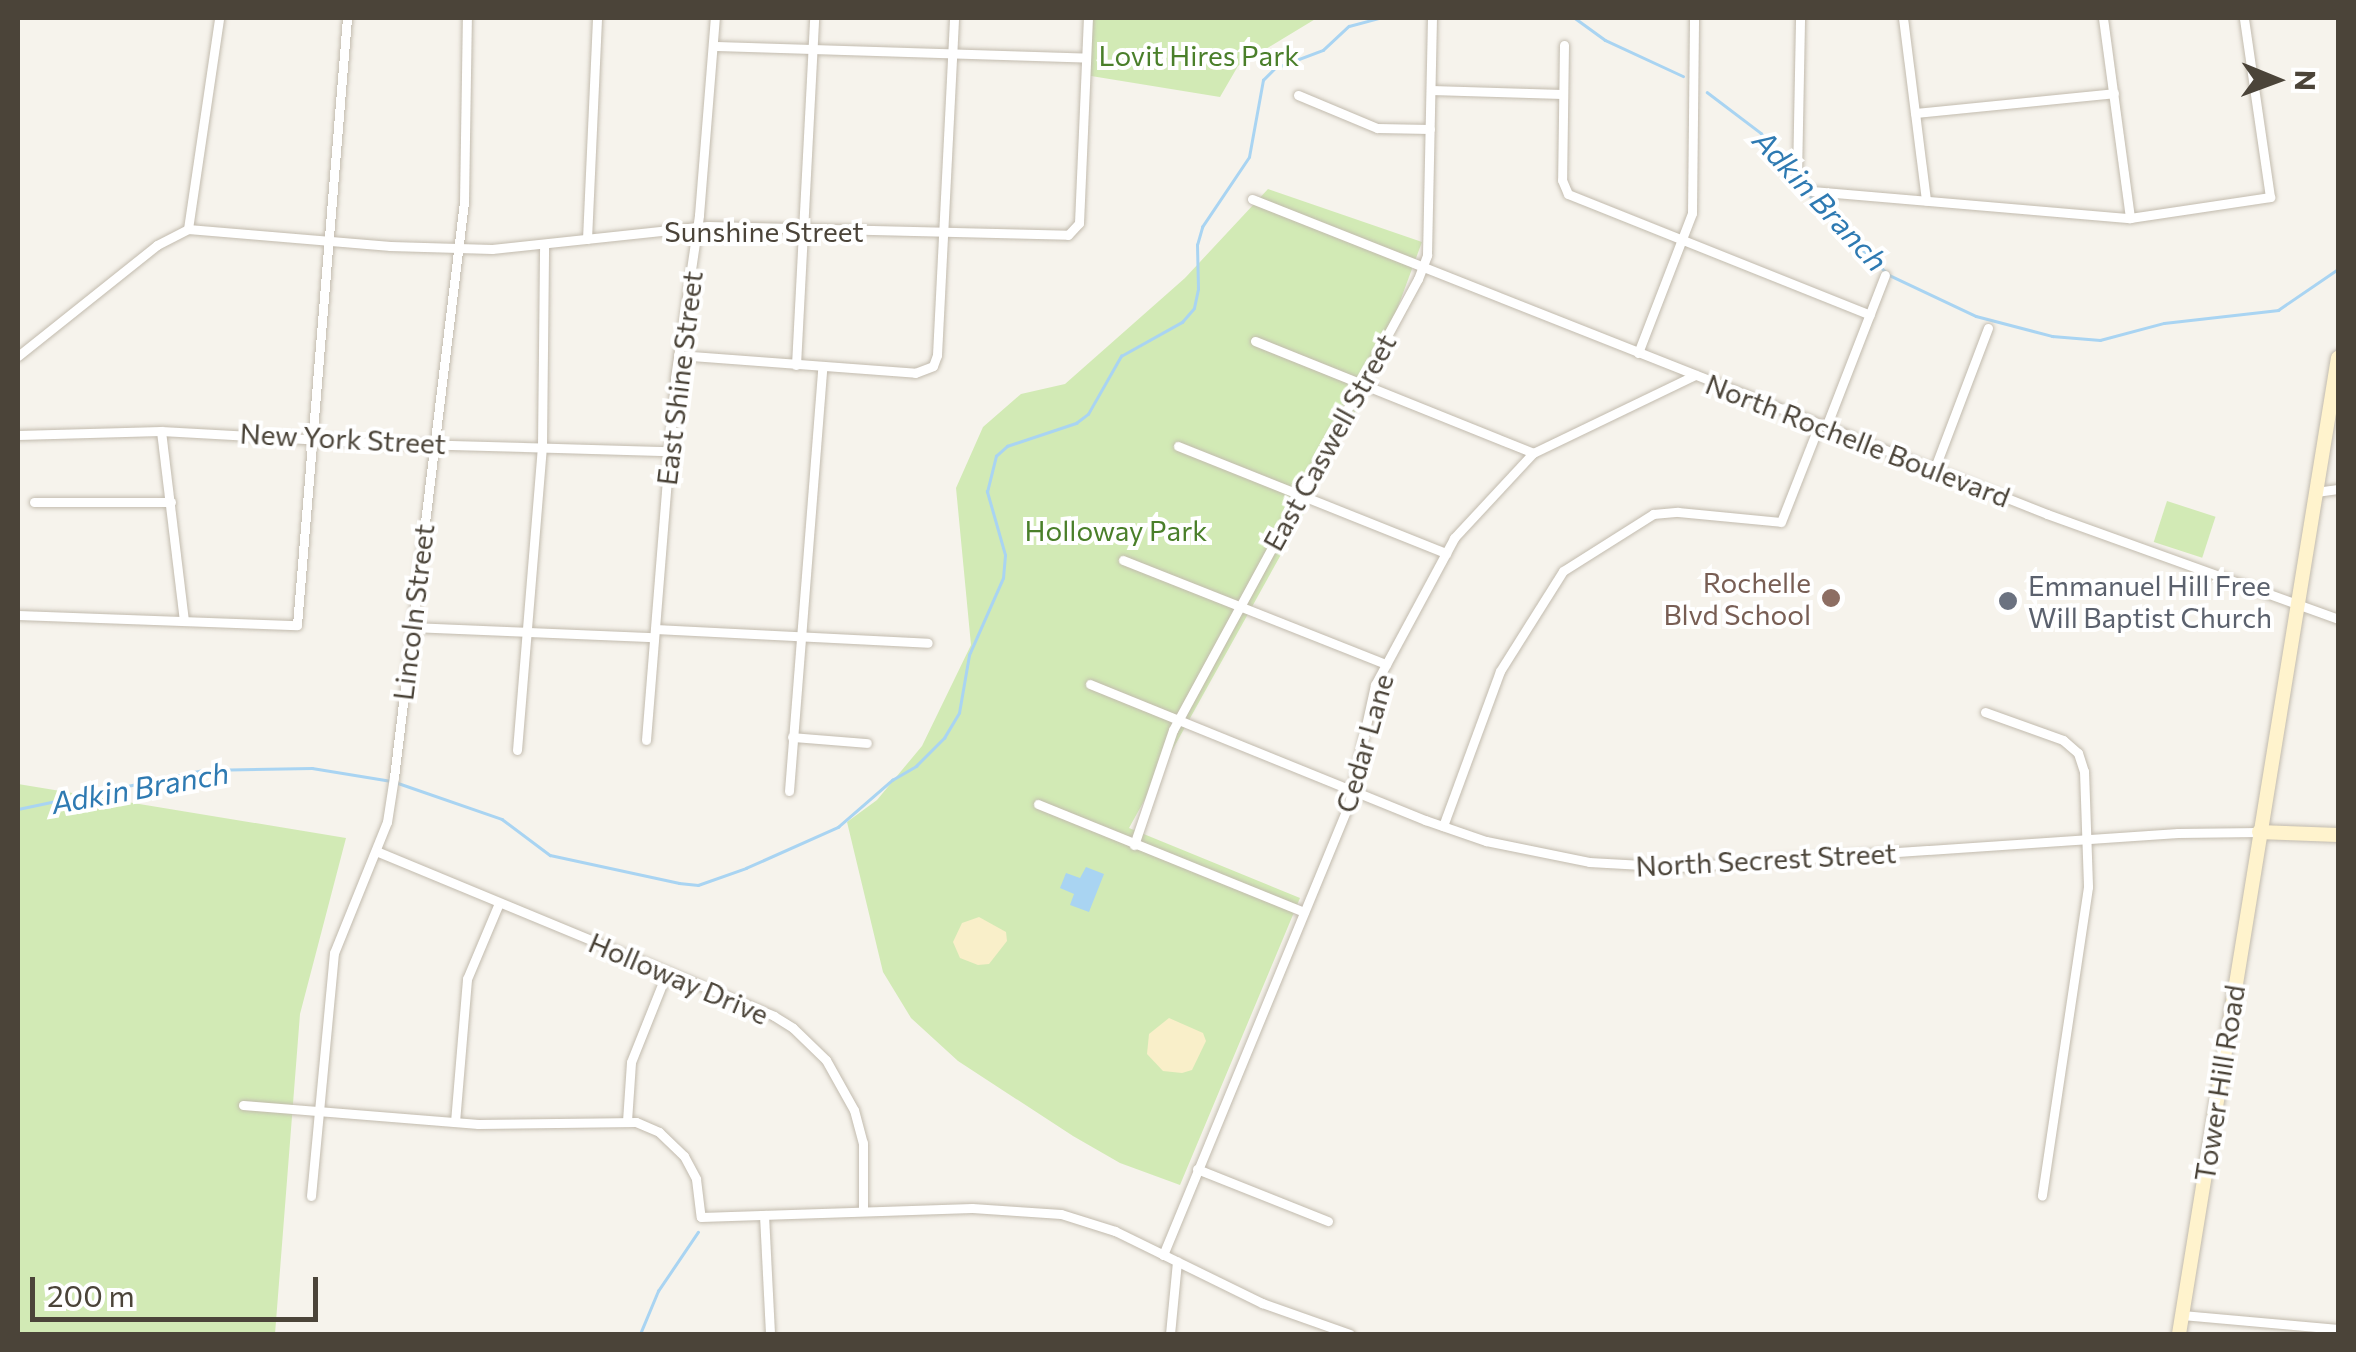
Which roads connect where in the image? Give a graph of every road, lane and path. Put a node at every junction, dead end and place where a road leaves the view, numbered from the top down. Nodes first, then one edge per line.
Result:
1 (219, 18) edge
2 (346, 18) edge
3 (467, 18) edge
4 (597, 18) edge
5 (715, 18) edge
6 (814, 18) edge
7 (954, 18) edge
8 (1088, 18) edge
9 (1432, 18) edge
10 (1694, 18) edge
11 (1800, 18) edge
12 (1903, 18) edge
13 (2104, 18) edge
14 (2244, 18) edge
15 (1564, 45) dead end
16 (713, 46) junction
17 (813, 48) junction
18 (952, 54) junction
19 (1086, 58) junction
20 (1431, 90) junction
21 (2114, 93) junction
22 (1562, 94) junction
23 (1298, 95) dead end
24 (1915, 113) junction
25 (1430, 129) junction
26 (1798, 178) dead end
27 (1812, 191) dead end
28 (1252, 199) dead end
29 (1926, 201) junction
30 (2130, 218) junction
31 (697, 227) junction
32 (188, 229) junction
33 (806, 229) junction
34 (943, 234) junction
35 (587, 239) junction
36 (326, 240) junction
37 (1682, 240) junction
38 (544, 244) junction
39 (459, 248) junction
40 (1423, 267) junction
41 (1886, 275) dead end
42 (1870, 314) junction
43 (1988, 328) dead end
44 (1255, 341) dead end
45 (1638, 353) junction
46 (678, 355) junction
47 (18, 356) edge
48 (2338, 358) edge
49 (796, 364) junction
50 (822, 367) junction
51 (1695, 376) junction
52 (1361, 383) junction
53 (1822, 426) junction
54 (161, 430) junction
55 (18, 435) edge
56 (312, 440) junction
57 (434, 443) junction
58 (542, 446) junction
59 (1178, 446) dead end
60 (669, 451) junction
61 (1534, 453) junction
62 (1934, 470) junction
63 (2338, 490) edge
64 (2316, 492) junction
65 (1301, 495) junction
66 (34, 502) dead end
67 (171, 502) junction
68 (1446, 553) junction
69 (1123, 560) dead end
70 (2296, 606) junction
71 (1239, 607) junction
72 (18, 615) edge
73 (2338, 618) edge
74 (184, 620) junction
75 (411, 627) junction
76 (527, 631) junction
77 (654, 633) junction
78 (801, 634) junction
79 (928, 644) dead end
80 (1386, 664) junction
81 (1090, 684) dead end
82 (1985, 712) dead end
83 (1178, 720) junction
84 (792, 737) junction
85 (646, 740) dead end
86 (867, 744) dead end
87 (517, 750) dead end
88 (1352, 790) junction
89 (789, 792) dead end
90 (1038, 804) dead end
91 (1443, 826) junction
92 (2258, 832) junction
93 (2338, 835) edge
94 (2088, 840) junction
95 (1134, 845) junction
96 (376, 851) junction
97 (499, 903) junction
98 (1304, 912) junction
99 (667, 972) junction
100 (243, 1104) dead end
101 (318, 1111) junction
102 (627, 1121) junction
103 (454, 1122) junction
104 (1197, 1169) junction
105 (310, 1196) dead end
106 (2042, 1196) dead end
107 (863, 1210) junction
108 (764, 1215) junction
109 (1328, 1222) dead end
110 (1162, 1254) junction
111 (1177, 1261) junction
112 (2182, 1315) junction
113 (2338, 1329) edge
114 (770, 1334) edge
115 (1170, 1334) edge
116 (1350, 1334) edge
117 (2179, 1334) edge

1 - 32 street
2 - 36 street
3 - 39 street, Lincoln Street
4 - 35 street
5 - 16 street, East Shine Street
6 - 17 street
7 - 18 street
8 - 19 street
9 - 20 street, East Caswell Street
10 - 37 street
11 - 26 street
12 - 24 street
13 - 21 street
14 - 30 street
15 - 22 street
16 - 17 street
16 - 31 street, East Shine Street
17 - 18 street
17 - 33 street
18 - 19 street
18 - 34 street
19 - 34 street, Sunshine Street
20 - 22 street
20 - 25 street, East Caswell Street
21 - 24 street
21 - 30 street
22 - 37 street
23 - 25 street
24 - 29 street
25 - 40 street, East Caswell Street
27 - 29 street
28 - 40 street, North Rochelle Boulevard
29 - 30 street
31 - 33 street, Sunshine Street
31 - 35 street, Sunshine Street
31 - 46 street, East Shine Street
32 - 36 street, Sunshine Street
32 - 47 street
33 - 34 street, Sunshine Street
33 - 49 street
34 - 50 street
35 - 38 street, Sunshine Street
36 - 39 street, Sunshine Street
36 - 56 street
37 - 42 street
37 - 45 street
38 - 39 street, Sunshine Street
38 - 58 street
39 - 57 street, Lincoln Street
40 - 45 street, North Rochelle Boulevard
40 - 52 street, East Caswell Street
41 - 42 street
42 - 53 street
43 - 62 street
44 - 52 street
45 - 51 street, North Rochelle Boulevard
46 - 49 street
46 - 60 street, East Shine Street
48 - 64 street, Tower Hill Road
49 - 50 street
50 - 78 street
51 - 53 street, North Rochelle Boulevard
51 - 61 street, Cedar Lane
52 - 61 street
52 - 65 street, East Caswell Street
53 - 62 street, North Rochelle Boulevard
53 - 91 street
54 - 55 street, New York Street
54 - 56 street, New York Street
54 - 67 street
56 - 57 street, New York Street
56 - 74 street
57 - 58 street, New York Street
57 - 75 street, Lincoln Street
58 - 60 street, New York Street
58 - 76 street
59 - 65 street
60 - 77 street, East Shine Street
61 - 68 street, Cedar Lane
62 - 70 street, North Rochelle Boulevard
63 - 64 street
64 - 70 street, Tower Hill Road
65 - 68 street
65 - 71 street, East Caswell Street
66 - 67 street
67 - 74 street
68 - 80 street, Cedar Lane
69 - 71 street
70 - 73 street, North Rochelle Boulevard
70 - 92 street, Tower Hill Road
71 - 80 street
71 - 83 street, East Caswell Street
72 - 74 street
75 - 76 street
75 - 96 street, Lincoln Street
76 - 77 street
76 - 87 street
77 - 78 street
77 - 85 street, East Shine Street
78 - 79 street
78 - 84 street
80 - 88 street, Cedar Lane
81 - 83 street, North Secrest Street
82 - 94 street
83 - 88 street, North Secrest Street
83 - 95 street, East Caswell Street
84 - 86 street
84 - 89 street
88 - 91 street, North Secrest Street
88 - 98 street, Cedar Lane
90 - 95 street
91 - 94 street, North Secrest Street
92 - 93 street
92 - 94 street, North Secrest Street
92 - 112 street, Tower Hill Road
94 - 106 street
95 - 98 street
96 - 97 street, Holloway Drive
96 - 101 street, Lincoln Street
97 - 99 street, Holloway Drive
97 - 103 street
98 - 104 street, Cedar Lane
99 - 102 street
99 - 107 street, Holloway Drive
100 - 101 street
101 - 103 street
101 - 105 street, Lincoln Street
102 - 103 street
102 - 108 street
104 - 109 street
104 - 110 street, Cedar Lane
107 - 108 street
107 - 110 street
108 - 114 street
110 - 111 street
111 - 115 street
111 - 116 street
112 - 113 street
112 - 117 street, Tower Hill Road

